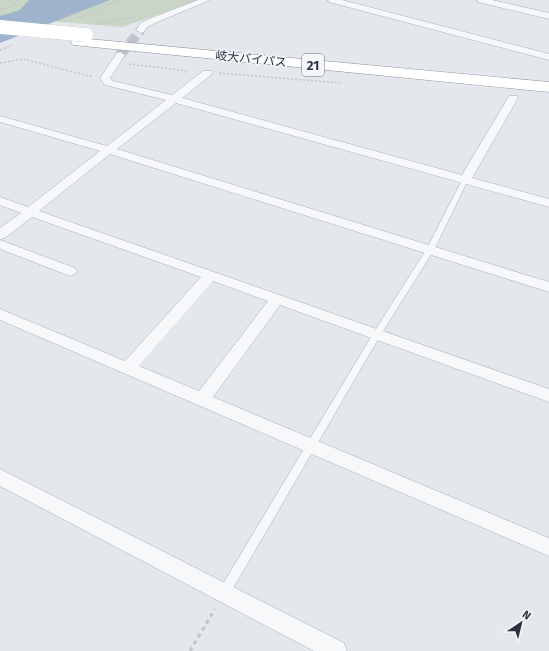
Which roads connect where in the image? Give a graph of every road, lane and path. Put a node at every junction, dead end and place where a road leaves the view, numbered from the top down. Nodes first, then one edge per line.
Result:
1 (18, 0) edge
2 (120, 0) edge
3 (206, 0) edge
4 (332, 0) edge
5 (481, 0) edge
6 (0, 10) edge
7 (549, 16) edge
8 (81, 21) dead end
9 (94, 22) dead end
10 (100, 23) dead end
11 (0, 27) edge
12 (141, 30) tunnel mouth
13 (0, 34) edge
14 (82, 38) junction
15 (549, 57) edge
16 (118, 59) joint
17 (0, 63) edge
18 (207, 73) junction
19 (104, 78) junction
20 (549, 78) edge
21 (341, 83) dead end
22 (549, 87) edge
23 (513, 98) dead end
24 (174, 99) junction
25 (0, 119) edge
26 (108, 150) junction
27 (465, 180) junction
28 (0, 200) edge
29 (549, 203) edge
30 (30, 211) junction
31 (0, 235) edge
32 (0, 244) edge
33 (430, 250) junction
34 (70, 271) dead end
35 (210, 275) junction
36 (549, 287) edge
37 (277, 298) junction
38 (0, 314) edge
39 (377, 334) junction
40 (128, 368) junction
41 (549, 396) edge
42 (202, 399) junction
43 (310, 446) junction
44 (0, 477) edge
45 (549, 547) edge
46 (224, 593) junction
47 (190, 651) edge
48 (336, 651) edge

1 - 6 path
2 - 8 path
3 - 12 street
4 - 15 street
5 - 7 street
9 - 10 path
11 - 14 highway, 岐大バイパス / 21, bridge
13 - 14 highway, 岐大バイパス / 21
14 - 20 highway, 岐大バイパス / 21
14 - 22 highway, 岐大バイパス / 21
16 - 18 path
16 - 19 street
17 - 19 path
18 - 21 path
18 - 24 street
19 - 24 street
23 - 27 street
24 - 26 street
24 - 27 street
25 - 26 street
26 - 30 street
26 - 33 street
27 - 29 street
27 - 33 lane
28 - 30 street
30 - 31 street
30 - 35 street
32 - 34 street
33 - 36 street
33 - 39 lane
35 - 37 street
35 - 40 street
37 - 39 street
37 - 42 street
38 - 40 street
39 - 41 street
39 - 43 lane
40 - 42 street
42 - 43 street
43 - 45 street
43 - 46 lane
44 - 46 street
46 - 47 path
46 - 48 street

